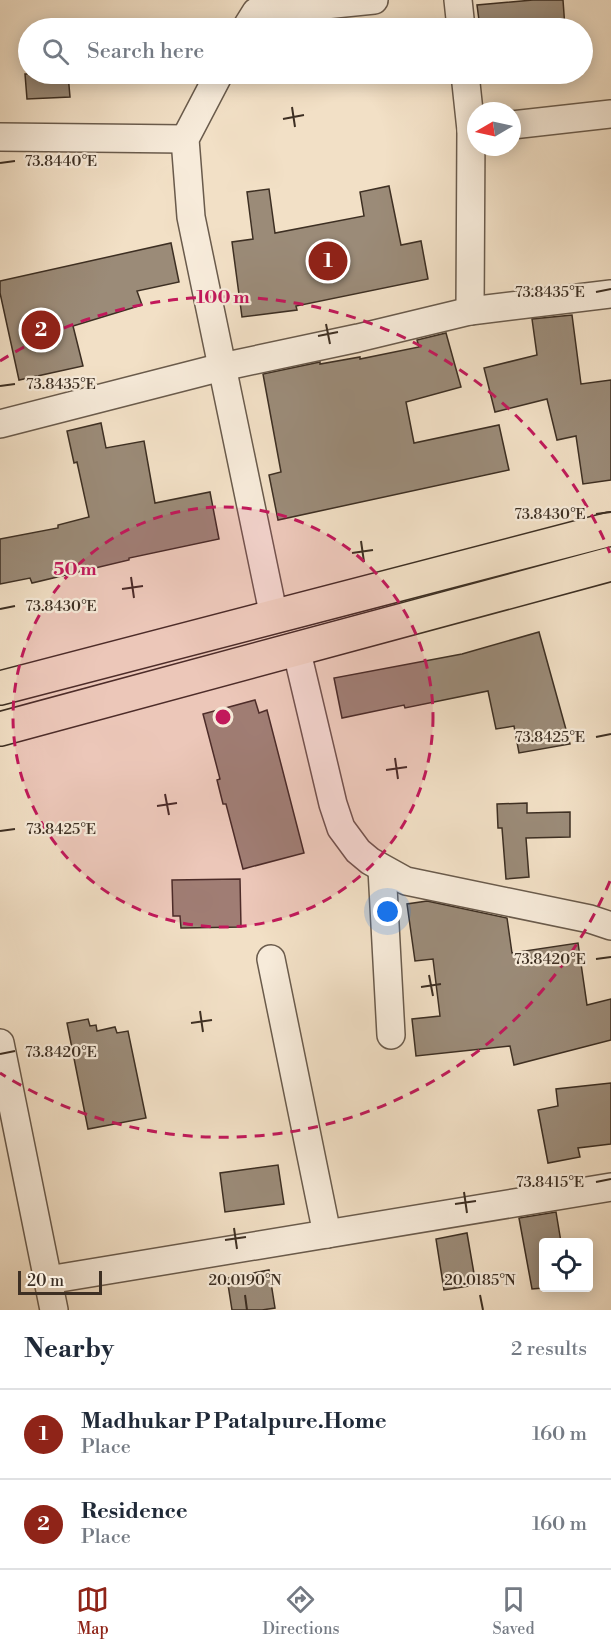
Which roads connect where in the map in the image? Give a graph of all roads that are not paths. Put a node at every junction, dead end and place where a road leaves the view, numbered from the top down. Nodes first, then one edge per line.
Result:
1 (374, 0) edge
2 (458, 0) edge
3 (252, 18) edge
4 (460, 18) edge
5 (214, 84) edge
6 (466, 84) edge
7 (469, 102) edge
8 (611, 114) edge
9 (521, 124) edge
10 (0, 137) edge
11 (185, 139) junction
12 (473, 156) edge
13 (611, 294) edge
14 (470, 311) junction
15 (222, 367) junction
16 (0, 424) edge
17 (611, 529) edge
18 (611, 564) edge
19 (274, 617) junction
20 (296, 648) junction
21 (0, 688) edge
22 (0, 729) edge
23 (382, 868) junction
24 (611, 926) edge
25 (271, 959) dead end
26 (391, 1035) dead end
27 (0, 1044) edge
28 (611, 1187) edge
29 (327, 1234) junction
30 (46, 1301) edge

1 - 3 street
2 - 4 street
5 - 11 street
6 - 7 street
8 - 9 street
10 - 11 street
11 - 15 street
12 - 14 street
13 - 14 street
14 - 15 street
15 - 16 street
15 - 19 street
17 - 19 main road
18 - 20 main road
19 - 21 main road
20 - 22 main road
20 - 23 street
23 - 24 street
23 - 26 street
25 - 29 street
27 - 30 street
28 - 29 street
29 - 30 street

